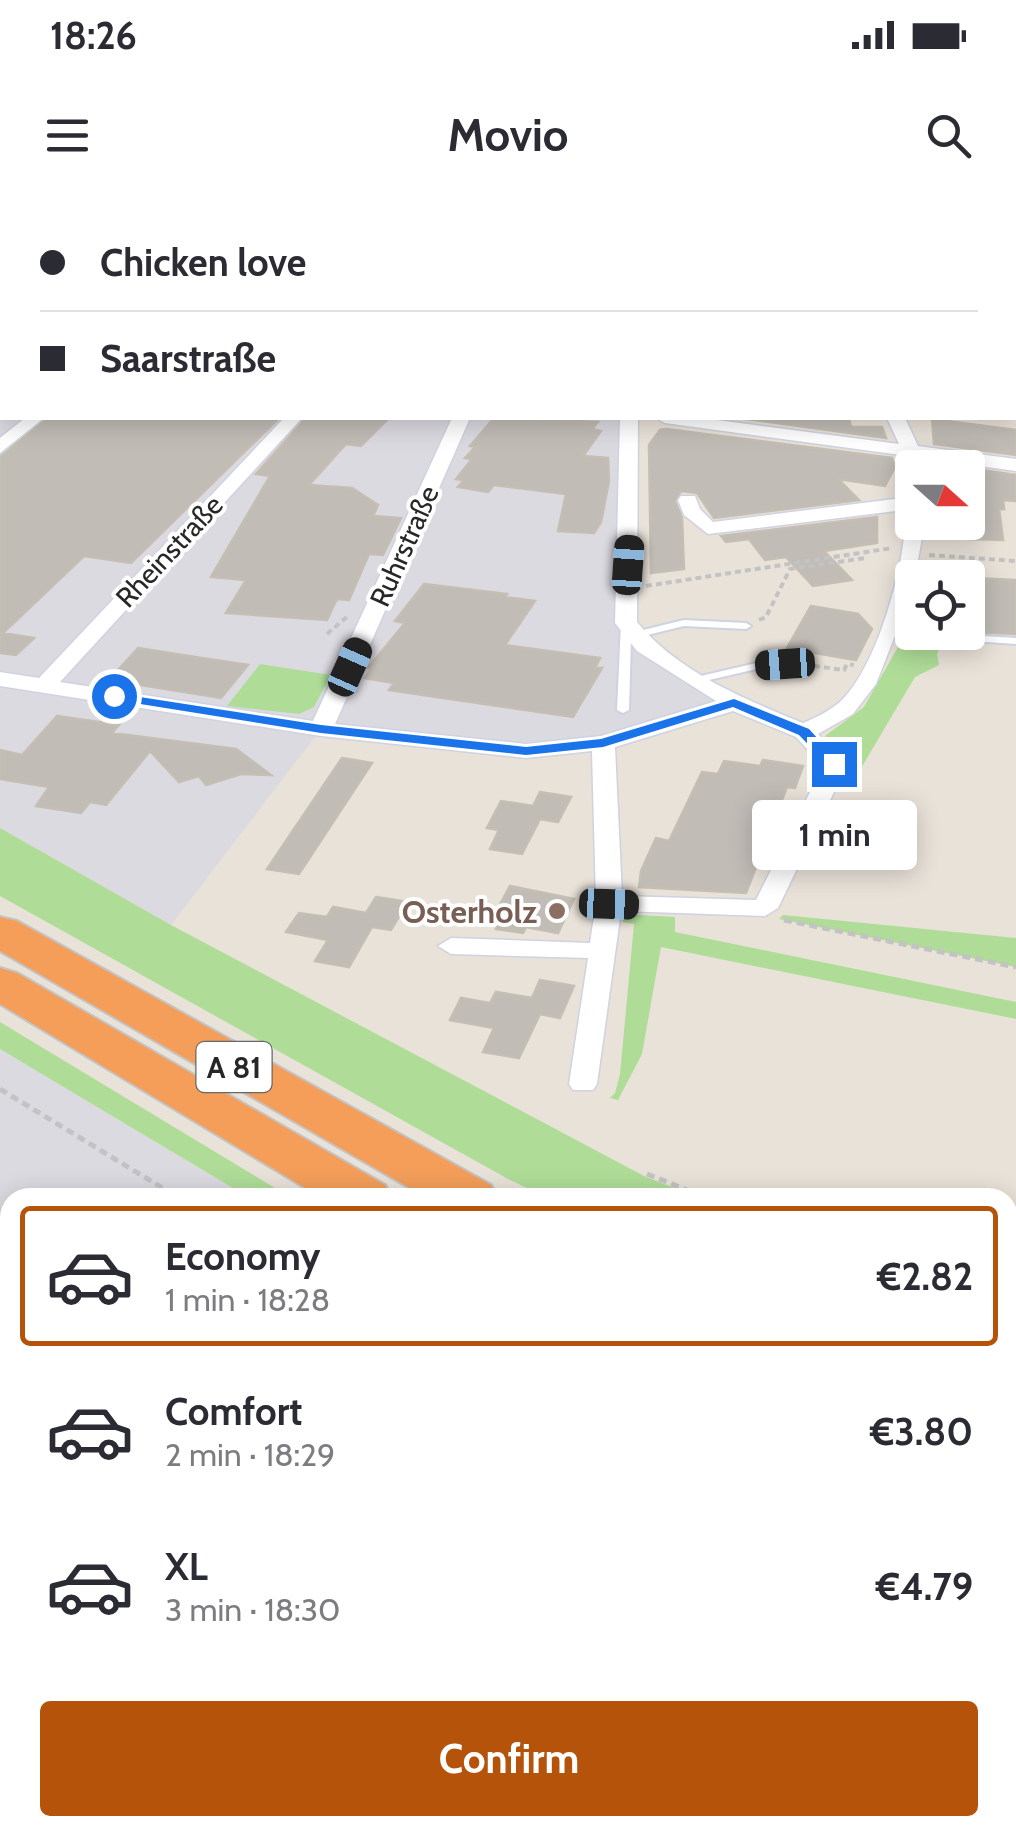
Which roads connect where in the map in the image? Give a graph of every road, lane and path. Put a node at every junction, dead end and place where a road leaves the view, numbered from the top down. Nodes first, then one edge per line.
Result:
1 (33, 420) edge
2 (290, 420) edge
3 (460, 420) edge
4 (630, 420) edge
5 (680, 420) edge
6 (897, 420) edge
7 (0, 447) edge
8 (904, 450) edge
9 (911, 450) edge
10 (985, 461) edge
11 (1016, 465) edge
12 (688, 500) dead end
13 (895, 504) edge
14 (914, 540) edge
15 (864, 558) dead end
16 (1016, 561) edge
17 (640, 588) dead end
18 (351, 614) dead end
19 (766, 618) dead end
20 (746, 626) dead end
21 (631, 629) junction
22 (888, 633) junction
23 (327, 634) dead end
24 (1016, 641) edge
25 (846, 664) dead end
26 (801, 665) dead end
27 (828, 668) dead end
28 (0, 679) edge
29 (696, 680) junction
30 (44, 686) junction
31 (734, 702) junction
32 (623, 710) dead end
33 (321, 729) junction
34 (804, 732) junction
35 (603, 743) junction
36 (609, 904) junction
37 (765, 908) junction
38 (0, 931) edge
39 (451, 946) dead end
40 (602, 951) junction
41 (1016, 967) edge
42 (0, 983) edge
43 (583, 1084) dead end
44 (0, 1089) edge
45 (647, 1174) dead end
46 (163, 1188) edge
47 (348, 1188) edge
48 (453, 1188) edge
49 (682, 1188) edge

1 - 7 street
2 - 30 street, Rheinstraße
3 - 33 street, Ruhrstraße
4 - 21 street
5 - 8 street
6 - 9 street
10 - 11 street
12 - 13 street
14 - 16 path
14 - 17 path
14 - 22 street
15 - 19 path
18 - 23 path
20 - 21 lane
21 - 29 street
21 - 32 lane
22 - 24 lane
22 - 34 street
25 - 27 path
26 - 29 lane
28 - 30 street
29 - 31 street
30 - 33 street
31 - 34 street
31 - 35 street
33 - 35 street
34 - 37 street
35 - 36 street
36 - 37 street
36 - 40 street
37 - 41 path
38 - 48 highway, A 81
39 - 40 street
40 - 43 street
42 - 47 highway, A 81
44 - 46 path
45 - 49 path

